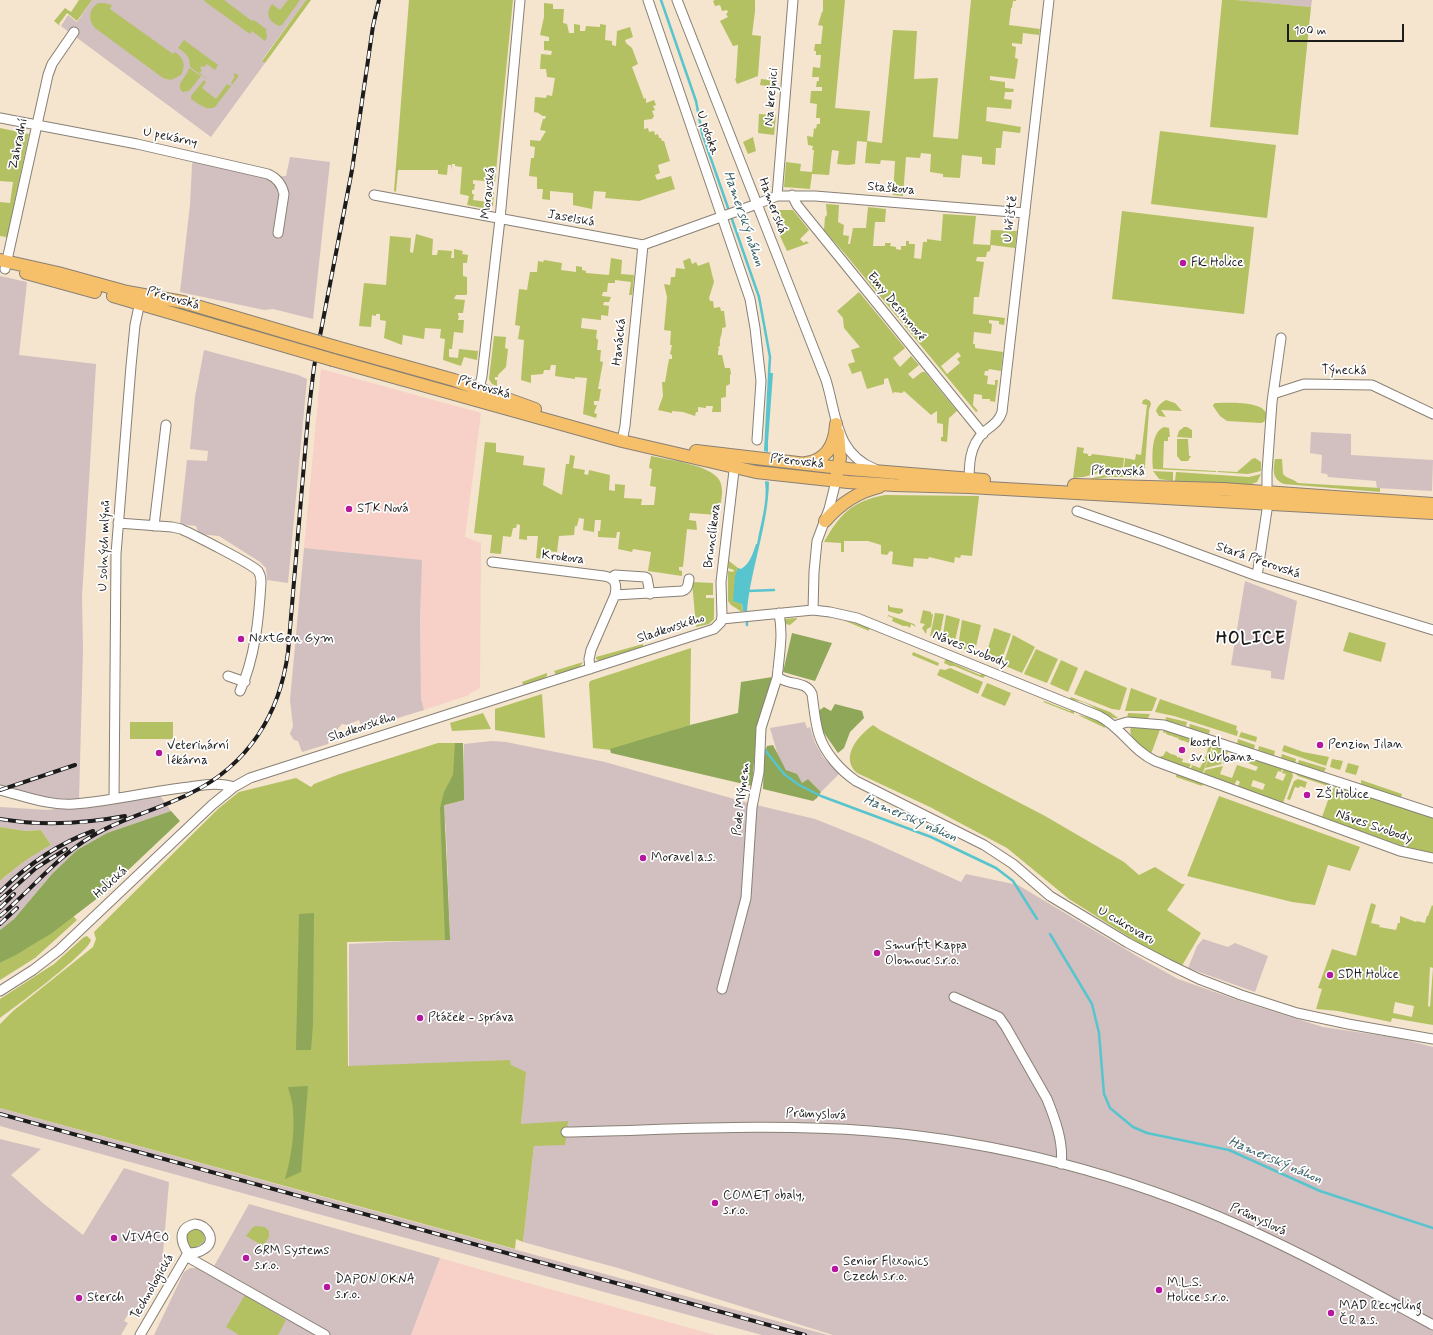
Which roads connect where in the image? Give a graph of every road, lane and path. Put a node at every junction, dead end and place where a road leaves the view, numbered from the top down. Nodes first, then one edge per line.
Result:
1 (520, 0) edge
2 (648, 0) edge
3 (677, 0) edge
4 (793, 0) edge
5 (1049, 0) edge
6 (74, 32) dead end
7 (0, 118) edge
8 (37, 125) junction
9 (792, 195) junction
10 (374, 196) dead end
11 (777, 196) junction
12 (757, 204) junction
13 (1025, 213) junction
14 (723, 216) junction
15 (500, 219) junction
16 (278, 233) dead end
17 (643, 245) junction
18 (3, 264) edge
19 (141, 300) junction
20 (1281, 338) dead end
21 (479, 389) junction
22 (1273, 394) junction
23 (1433, 414) edge
24 (836, 424) junction
25 (166, 425) dead end
26 (983, 434) junction
27 (623, 438) junction
28 (757, 440) dead end
29 (735, 462) junction
30 (796, 463) junction
31 (838, 467) junction
32 (882, 472) junction
33 (836, 481) junction
34 (969, 483) junction
35 (894, 485) junction
36 (1267, 497) junction
37 (1433, 504) edge
38 (1078, 511) dead end
39 (1433, 513) edge
40 (825, 520) junction
41 (118, 523) junction
42 (154, 526) junction
43 (492, 562) dead end
44 (1257, 576) junction
45 (611, 578) junction
46 (689, 579) dead end
47 (650, 594) junction
48 (615, 595) junction
49 (813, 610) junction
50 (779, 613) junction
51 (722, 619) junction
52 (1433, 630) edge
53 (590, 668) junction
54 (228, 676) dead end
55 (778, 677) junction
56 (244, 682) junction
57 (240, 691) dead end
58 (1114, 726) junction
59 (234, 787) junction
60 (0, 790) edge
61 (114, 798) junction
62 (1433, 813) edge
63 (1433, 858) edge
64 (722, 989) dead end
65 (0, 991) edge
66 (954, 997) dead end
67 (1433, 1039) edge
68 (566, 1132) dead end
69 (1061, 1164) junction
70 (1433, 1326) edge
71 (140, 1335) edge
72 (325, 1335) edge

1 - 15 street, Moravská
2 - 14 street, U potoka
3 - 12 street, Hamerská
4 - 11 street, Na krejnici
5 - 13 street, U hřiště
6 - 8 street, Zahradní
7 - 8 street, U pekárny
8 - 16 street, U pekárny
8 - 18 street, Zahradní
9 - 11 street, Staškova
9 - 13 street, Staškova
9 - 26 street, Emy Destinnové
10 - 15 street, Jaselská
11 - 12 street, Staškova
12 - 14 street
12 - 24 street, Hamerská
13 - 26 street, U hřiště
14 - 17 street
14 - 28 street, U potoka
15 - 17 street, Jaselská
15 - 21 street, Moravská
17 - 27 street, Hanácká
18 - 19 main road, Přerovská
19 - 21 main road, Přerovská, bridge
19 - 27 main road, Přerovská, bridge
19 - 41 street, U solných mlýnů
20 - 22 street
21 - 27 main road, Přerovská
22 - 23 street, Týnecká
22 - 36 street
24 - 30 main road
24 - 31 main road
24 - 32 street, Hamerská
25 - 42 street
26 - 34 street
27 - 29 main road, Přerovská
29 - 30 main road, Přerovská
29 - 33 main road, Přerovská
29 - 51 street, Brunclíkova
30 - 31 main road, Přerovská
31 - 32 main road, Přerovská
31 - 33 main road
32 - 34 main road, Přerovská
33 - 35 main road, Přerovská
33 - 40 street
34 - 35 main road, Přerovská
34 - 36 main road, Přerovská
35 - 40 main road
36 - 37 main road
36 - 39 main road
36 - 44 street
38 - 44 street, Stará Přerovská
40 - 49 street
41 - 42 street
41 - 61 street, U solných mlýnů
42 - 56 street
43 - 45 street, Krokova
44 - 52 street, Stará Přerovská
45 - 47 street, Krokova
45 - 48 street
46 - 47 street
47 - 48 street
48 - 53 street
49 - 50 street, Náves Svobody
49 - 58 street, Náves Svobody
50 - 51 street, Náves Svobody
50 - 55 street, Pode Mlýnem
51 - 53 street, Sladkovského
53 - 59 street, Sladkovského
54 - 56 street
55 - 64 street, Pode Mlýnem
55 - 67 street, U cukrovaru
56 - 57 street
58 - 62 street
58 - 63 street, Náves Svobody
59 - 61 street
59 - 65 street, Holická
60 - 61 street
66 - 69 street
68 - 69 street, Průmyslová
69 - 70 street, Průmyslová
71 - 72 street, Technologická

